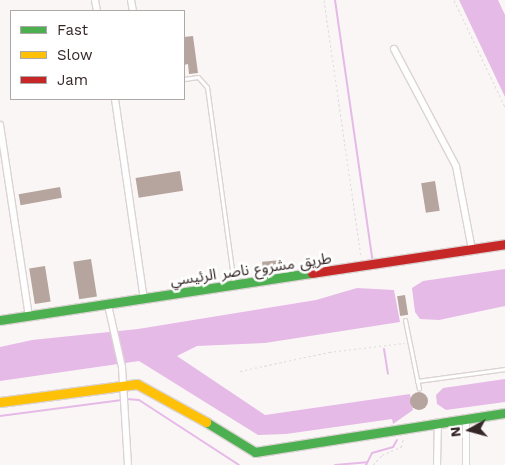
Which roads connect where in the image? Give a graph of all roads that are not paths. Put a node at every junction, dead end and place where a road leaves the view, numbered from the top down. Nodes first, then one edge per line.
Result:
1 (394, 49) dead end
2 (185, 79) edge
3 (115, 100) edge
4 (0, 125) edge
5 (505, 244) edge
6 (472, 250) junction
7 (234, 287) junction
8 (144, 300) junction
9 (108, 305) junction
10 (29, 316) junction
11 (0, 320) edge
12 (404, 320) dead end
13 (505, 369) edge
14 (417, 381) junction
15 (124, 389) junction
16 (419, 389) dead end
17 (0, 402) edge
18 (505, 413) edge
19 (466, 418) junction
20 (438, 422) junction
21 (128, 465) edge
22 (437, 465) edge
23 (466, 465) edge

1 - 6 street
2 - 7 lane
3 - 8 street
4 - 10 street
5 - 6 street, طريق مشروع ناصر الرئيسي
6 - 7 street, طريق مشروع ناصر الرئيسي
7 - 8 street, طريق مشروع ناصر الرئيسي
8 - 9 street, طريق مشروع ناصر الرئيسي
9 - 10 street, طريق مشروع ناصر الرئيسي
9 - 15 street
10 - 11 street, طريق مشروع ناصر الرئيسي
12 - 14 lane
13 - 14 lane
14 - 16 lane
15 - 17 street
15 - 20 street
15 - 21 street
18 - 19 street
19 - 20 street
19 - 23 street
20 - 22 street

